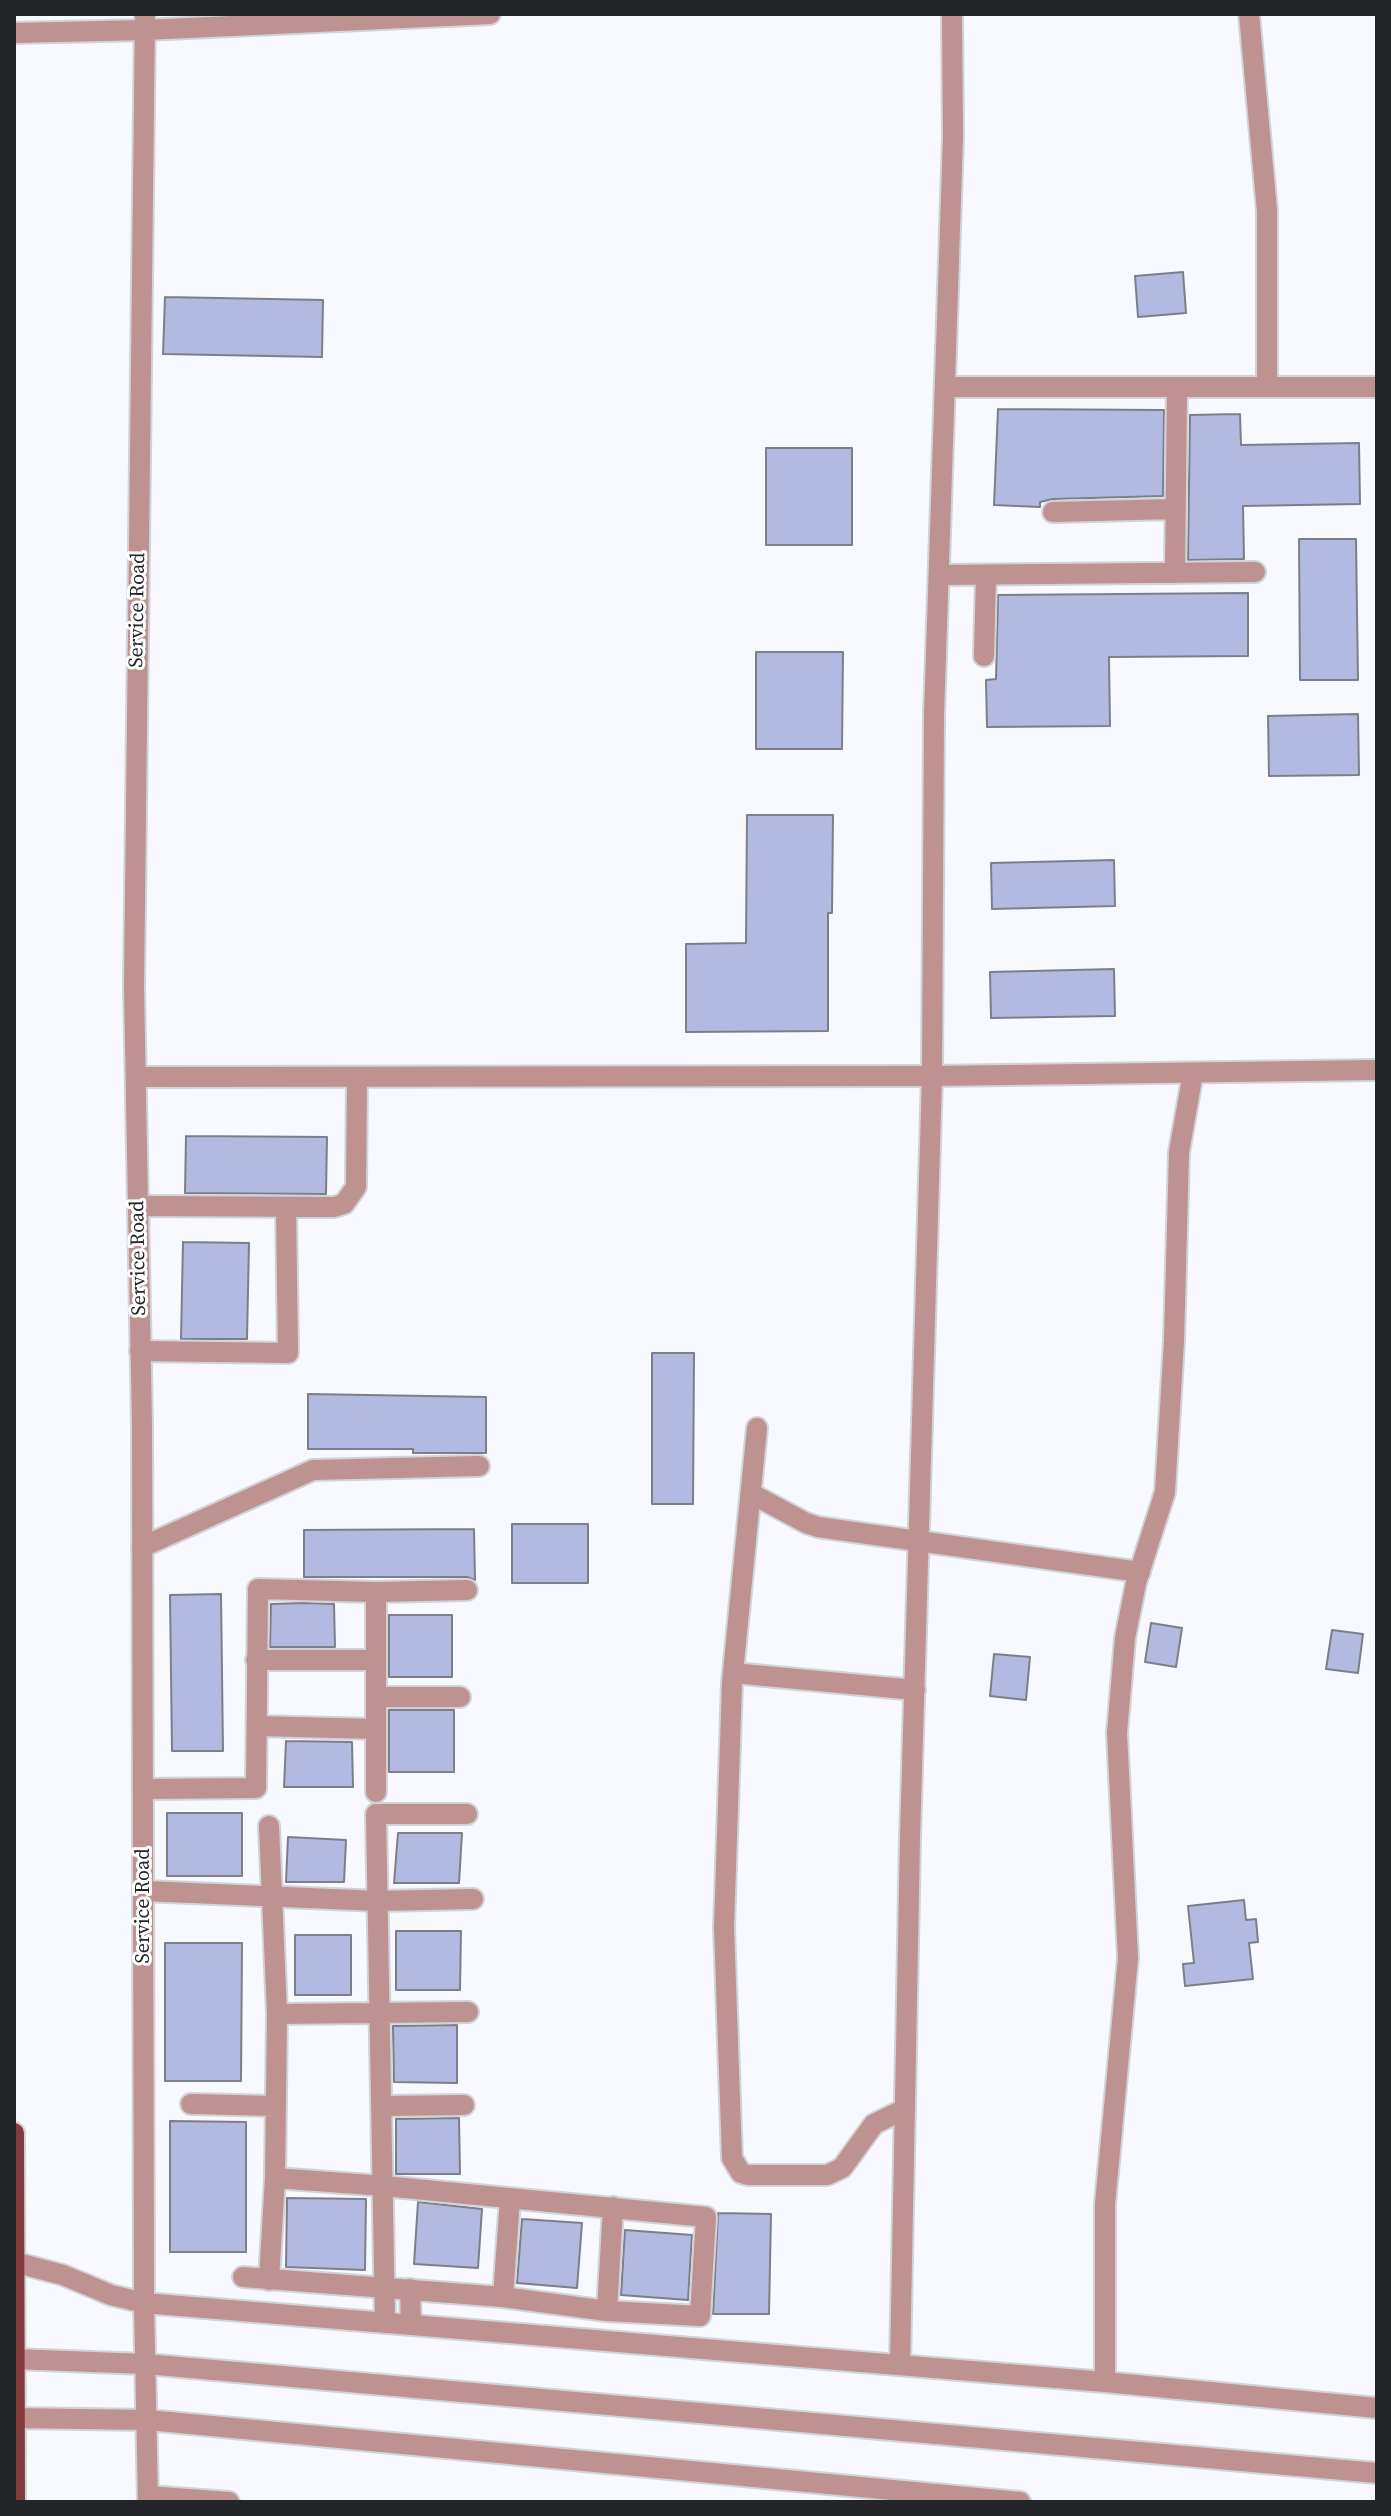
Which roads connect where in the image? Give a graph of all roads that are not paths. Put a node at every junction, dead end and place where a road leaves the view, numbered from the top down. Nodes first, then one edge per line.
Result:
1 (490, 14) edge
2 (952, 14) edge
3 (1249, 14) edge
4 (145, 22) edge
5 (14, 33) edge
6 (945, 387) junction
7 (1177, 387) junction
8 (1267, 387) junction
9 (1377, 387) edge
10 (1176, 509) junction
11 (1053, 512) dead end
12 (1255, 572) dead end
13 (1175, 573) junction
14 (939, 575) junction
15 (986, 575) junction
16 (984, 656) dead end
17 (1377, 1070) edge
18 (1193, 1073) junction
19 (932, 1076) junction
20 (136, 1077) junction
21 (357, 1077) junction
22 (138, 1206) junction
23 (286, 1207) junction
24 (140, 1351) junction
25 (757, 1428) dead end
26 (479, 1466) dead end
27 (752, 1494) junction
28 (918, 1539) junction
29 (142, 1547) junction
30 (1140, 1572) junction
31 (467, 1590) dead end
32 (376, 1592) junction
33 (256, 1660) junction
34 (376, 1660) junction
35 (733, 1673) junction
36 (915, 1690) junction
37 (376, 1697) junction
38 (460, 1697) dead end
39 (257, 1726) junction
40 (376, 1729) junction
41 (144, 1789) junction
42 (376, 1792) dead end
43 (467, 1814) dead end
44 (269, 1826) dead end
45 (145, 1891) junction
46 (272, 1896) junction
47 (473, 1899) dead end
48 (378, 1901) junction
49 (468, 2012) dead end
50 (381, 2013) junction
51 (277, 2014) junction
52 (191, 2104) dead end
53 (464, 2105) dead end
54 (276, 2106) junction
55 (383, 2106) junction
56 (905, 2109) junction
57 (14, 2133) edge
58 (275, 2178) junction
59 (384, 2186) junction
60 (510, 2199) junction
61 (613, 2207) junction
62 (15, 2262) edge
63 (243, 2277) dead end
64 (269, 2280) junction
65 (383, 2287) junction
66 (410, 2289) junction
67 (503, 2297) junction
68 (144, 2303) junction
69 (607, 2311) junction
70 (385, 2323) junction
71 (411, 2325) junction
72 (14, 2359) edge
73 (146, 2364) junction
74 (900, 2365) junction
75 (1105, 2382) junction
76 (1377, 2408) edge
77 (14, 2418) edge
78 (148, 2420) junction
79 (1377, 2473) edge
80 (148, 2499) edge
81 (15, 2502) edge
82 (229, 2502) edge
83 (1020, 2502) edge

1 - 4 street
2 - 6 street
3 - 8 street
4 - 5 street
4 - 20 street, Service Road
6 - 7 street
6 - 14 street
7 - 8 street
7 - 10 street
8 - 9 street
10 - 11 street
10 - 13 street
12 - 13 street
13 - 15 street
14 - 15 street
14 - 19 street
15 - 16 street
17 - 18 street
18 - 19 street
18 - 30 street
19 - 21 street
19 - 28 street
20 - 21 street
20 - 22 street, Service Road
21 - 23 street
22 - 23 street
22 - 24 street, Service Road
23 - 24 street
24 - 29 street, Service Road
25 - 27 street
26 - 29 street
27 - 28 street
27 - 35 street
28 - 30 street
28 - 36 street
29 - 41 street, Service Road
30 - 75 street
31 - 32 street
32 - 33 street
32 - 34 street
33 - 34 street
33 - 39 street
34 - 37 street
35 - 36 street
35 - 56 street
36 - 56 street
37 - 38 street
37 - 40 street
39 - 40 street
39 - 41 street
40 - 42 street
41 - 45 street, Service Road
43 - 48 street
44 - 46 street
45 - 46 street
45 - 68 street, Service Road
46 - 48 street
46 - 51 street
47 - 48 street
48 - 50 street
49 - 50 street
50 - 51 street
50 - 55 street
51 - 54 street
52 - 54 street
53 - 55 street
54 - 58 street
55 - 59 street
56 - 74 street
57 - 62 main road
58 - 59 street
58 - 64 street
59 - 60 street
59 - 65 street
60 - 61 street
60 - 67 street
61 - 69 street
61 - 69 street
62 - 68 street
62 - 72 main road
63 - 64 street
64 - 65 street
65 - 66 street
65 - 70 street
66 - 67 street
66 - 71 street
67 - 69 street
68 - 70 street
68 - 73 street, Service Road
70 - 71 street
71 - 74 street
72 - 73 street
72 - 77 main road
73 - 78 street, Service Road
73 - 79 street
74 - 75 street
75 - 76 street
77 - 78 street
77 - 81 main road
78 - 80 street, Service Road
78 - 83 street
80 - 82 street

